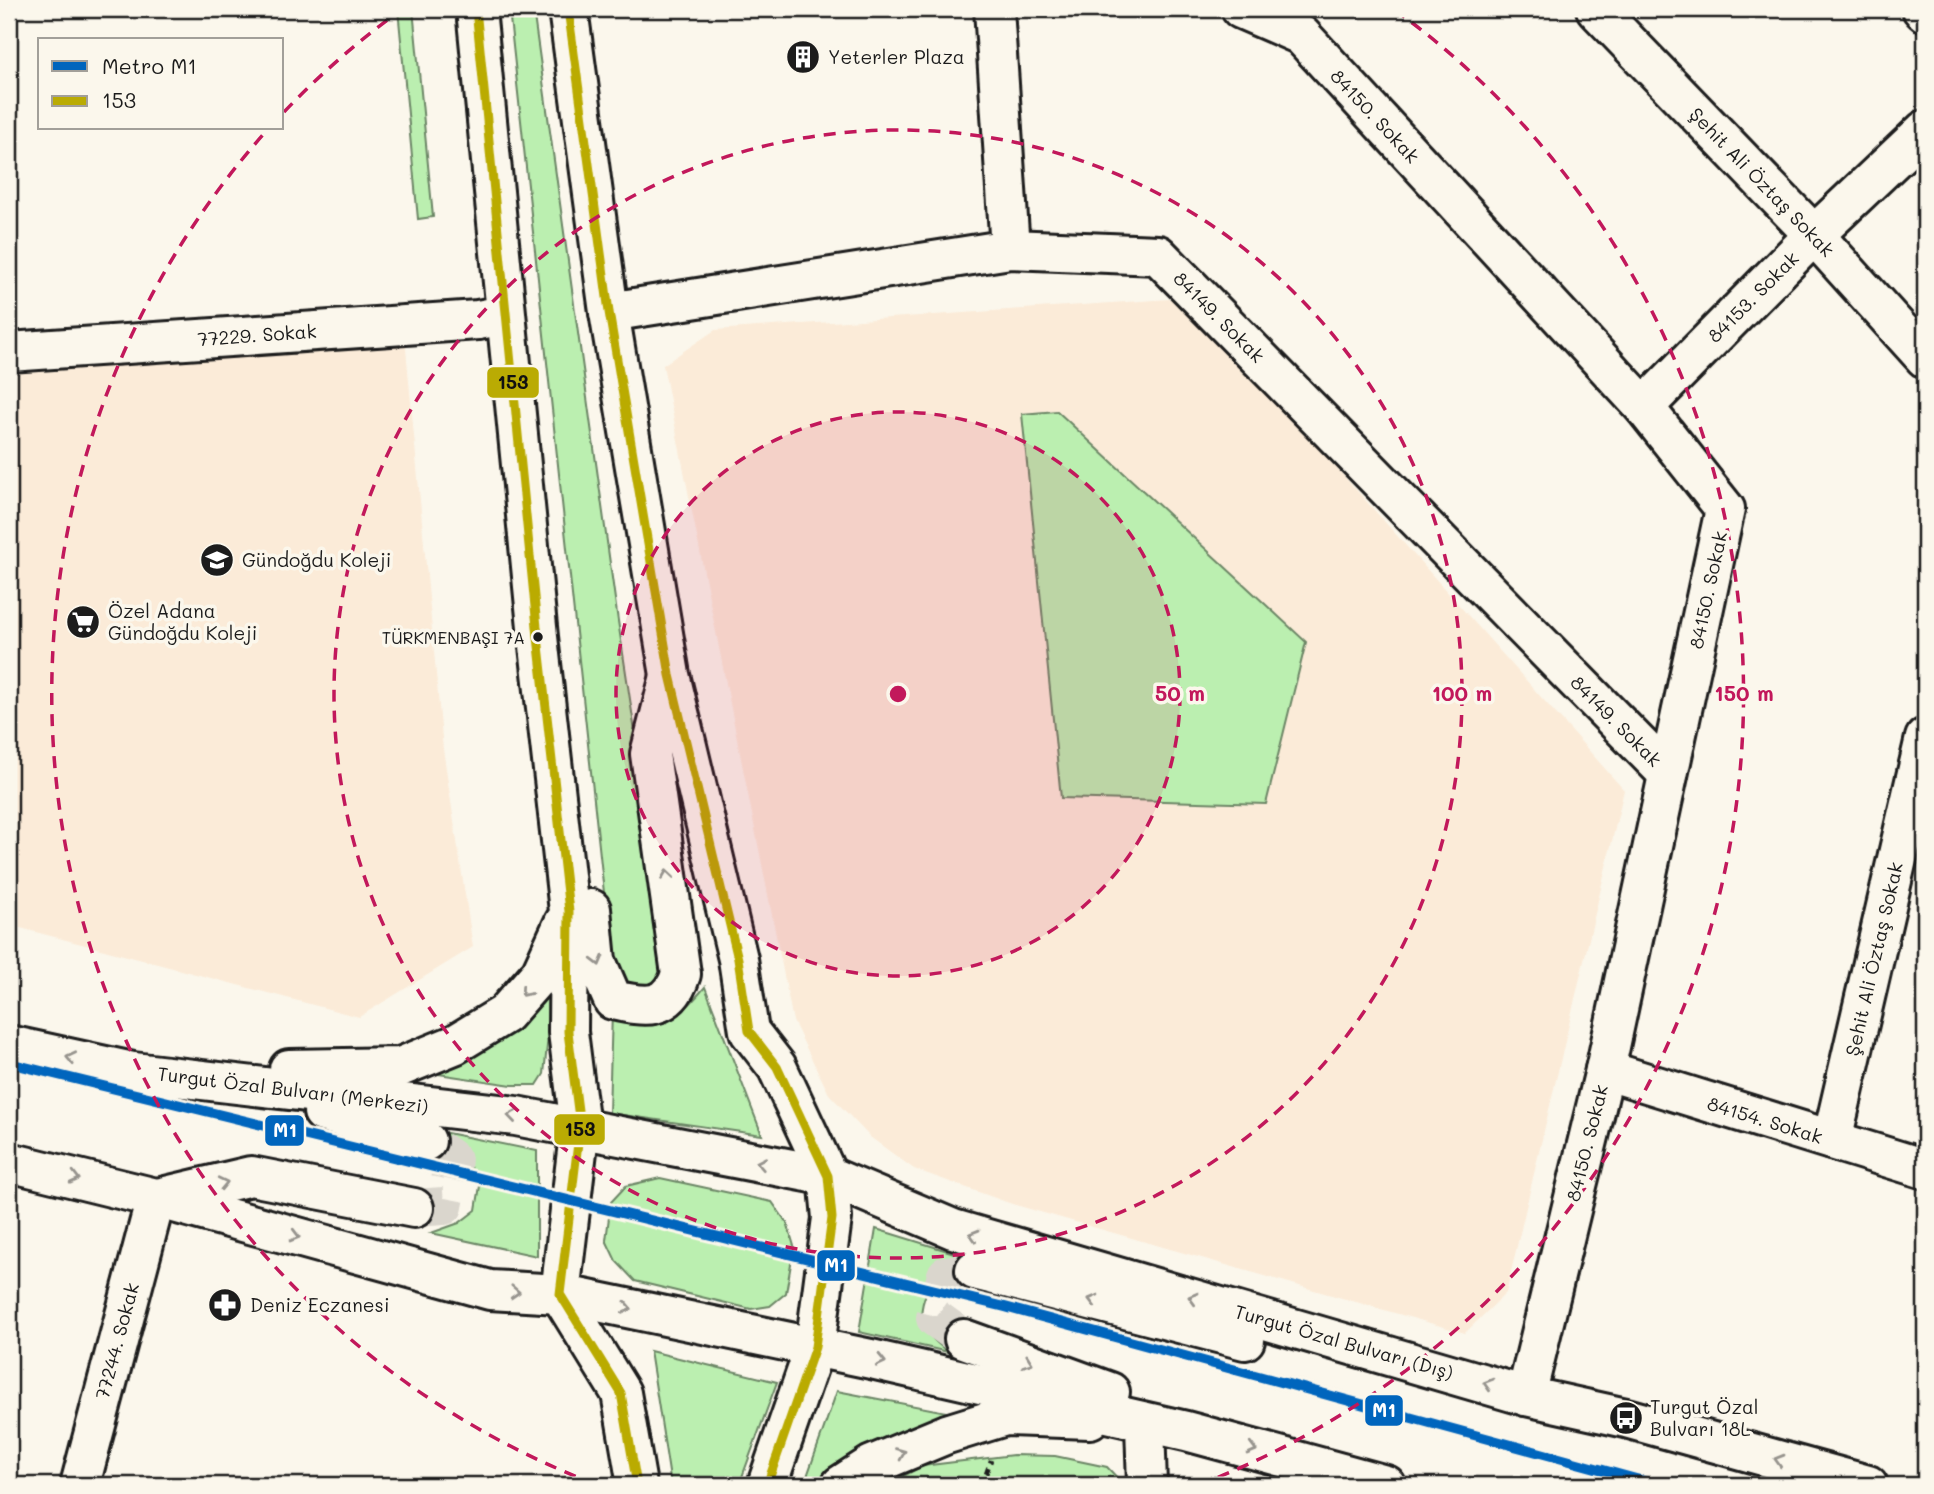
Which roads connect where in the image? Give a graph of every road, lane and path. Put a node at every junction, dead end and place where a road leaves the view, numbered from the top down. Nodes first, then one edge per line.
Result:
1 (476, 9) edge
2 (568, 9) edge
3 (995, 9) edge
4 (1241, 9) edge
5 (1596, 9) edge
6 (1925, 130) edge
7 (1814, 235) junction
8 (1010, 249) junction
9 (610, 312) junction
10 (506, 315) junction
11 (9, 352) edge
12 (1925, 358) edge
13 (1644, 407) junction
14 (670, 675) junction
15 (1925, 737) edge
16 (1668, 774) junction
17 (569, 911) junction
18 (9, 1045) edge
19 (1605, 1070) junction
20 (133, 1072) junction
21 (580, 1126) junction
22 (1832, 1140) junction
23 (426, 1141) tunnel mouth
24 (9, 1162) edge
25 (1925, 1169) edge
26 (828, 1176) junction
27 (156, 1198) junction
28 (414, 1208) tunnel mouth
29 (975, 1270) tunnel mouth
30 (560, 1294) junction
31 (964, 1339) tunnel mouth
32 (815, 1347) junction
33 (1376, 1351) junction
34 (1526, 1396) junction
35 (1144, 1425) junction
36 (1186, 1431) junction
37 (991, 1459) dead end
38 (80, 1485) edge
39 (637, 1485) edge
40 (767, 1485) edge
41 (841, 1485) edge
42 (982, 1485) edge
43 (1147, 1485) edge
44 (1386, 1485) edge
45 (1868, 1485) edge

1 - 10 main road
2 - 9 main road
3 - 8 main road
4 - 13 main road, 84150. Sokak
5 - 7 main road, Şehit Ali Öztaş Sokak
6 - 7 main road, 84153. Sokak
7 - 12 main road, Şehit Ali Öztaş Sokak
7 - 13 main road, 84153. Sokak
8 - 9 main road, 84149. Sokak
8 - 16 main road, 84149. Sokak
9 - 14 main road
10 - 11 main road, 77229. Sokak
10 -> 14 main road
10 - 17 main road
13 - 16 main road, 84150. Sokak
14 - 26 main road
15 - 22 main road, Şehit Ali Öztaş Sokak
16 - 19 main road, 84150. Sokak
17 -> 20 main road
17 - 21 main road
20 -> 18 main road, Turgut Özal Bulvarı (Merkezi)
19 - 22 main road, 84154. Sokak
19 - 34 main road, 84150. Sokak
21 -> 20 main road, Turgut Özal Bulvarı (Merkezi)
20 - 23 main road
26 -> 21 main road, Turgut Özal Bulvarı (Merkezi)
21 - 30 main road
22 - 25 main road, 84154. Sokak
24 -> 27 main road
26 - 32 main road
33 -> 26 main road, Turgut Özal Bulvarı (Dış)
27 -> 28 main road
27 -> 30 main road
27 - 38 main road, 77244. Sokak
33 -> 29 main road
30 -> 32 main road
30 - 39 main road
31 -> 36 main road
32 -> 36 main road
32 - 40 main road
34 -> 33 main road, Turgut Özal Bulvarı (Dış)
45 -> 34 main road, Turgut Özal Bulvarı (Dış)
35 - 36 main road
41 -> 35 main road
35 - 43 main road
36 -> 44 main road
37 - 42 path

